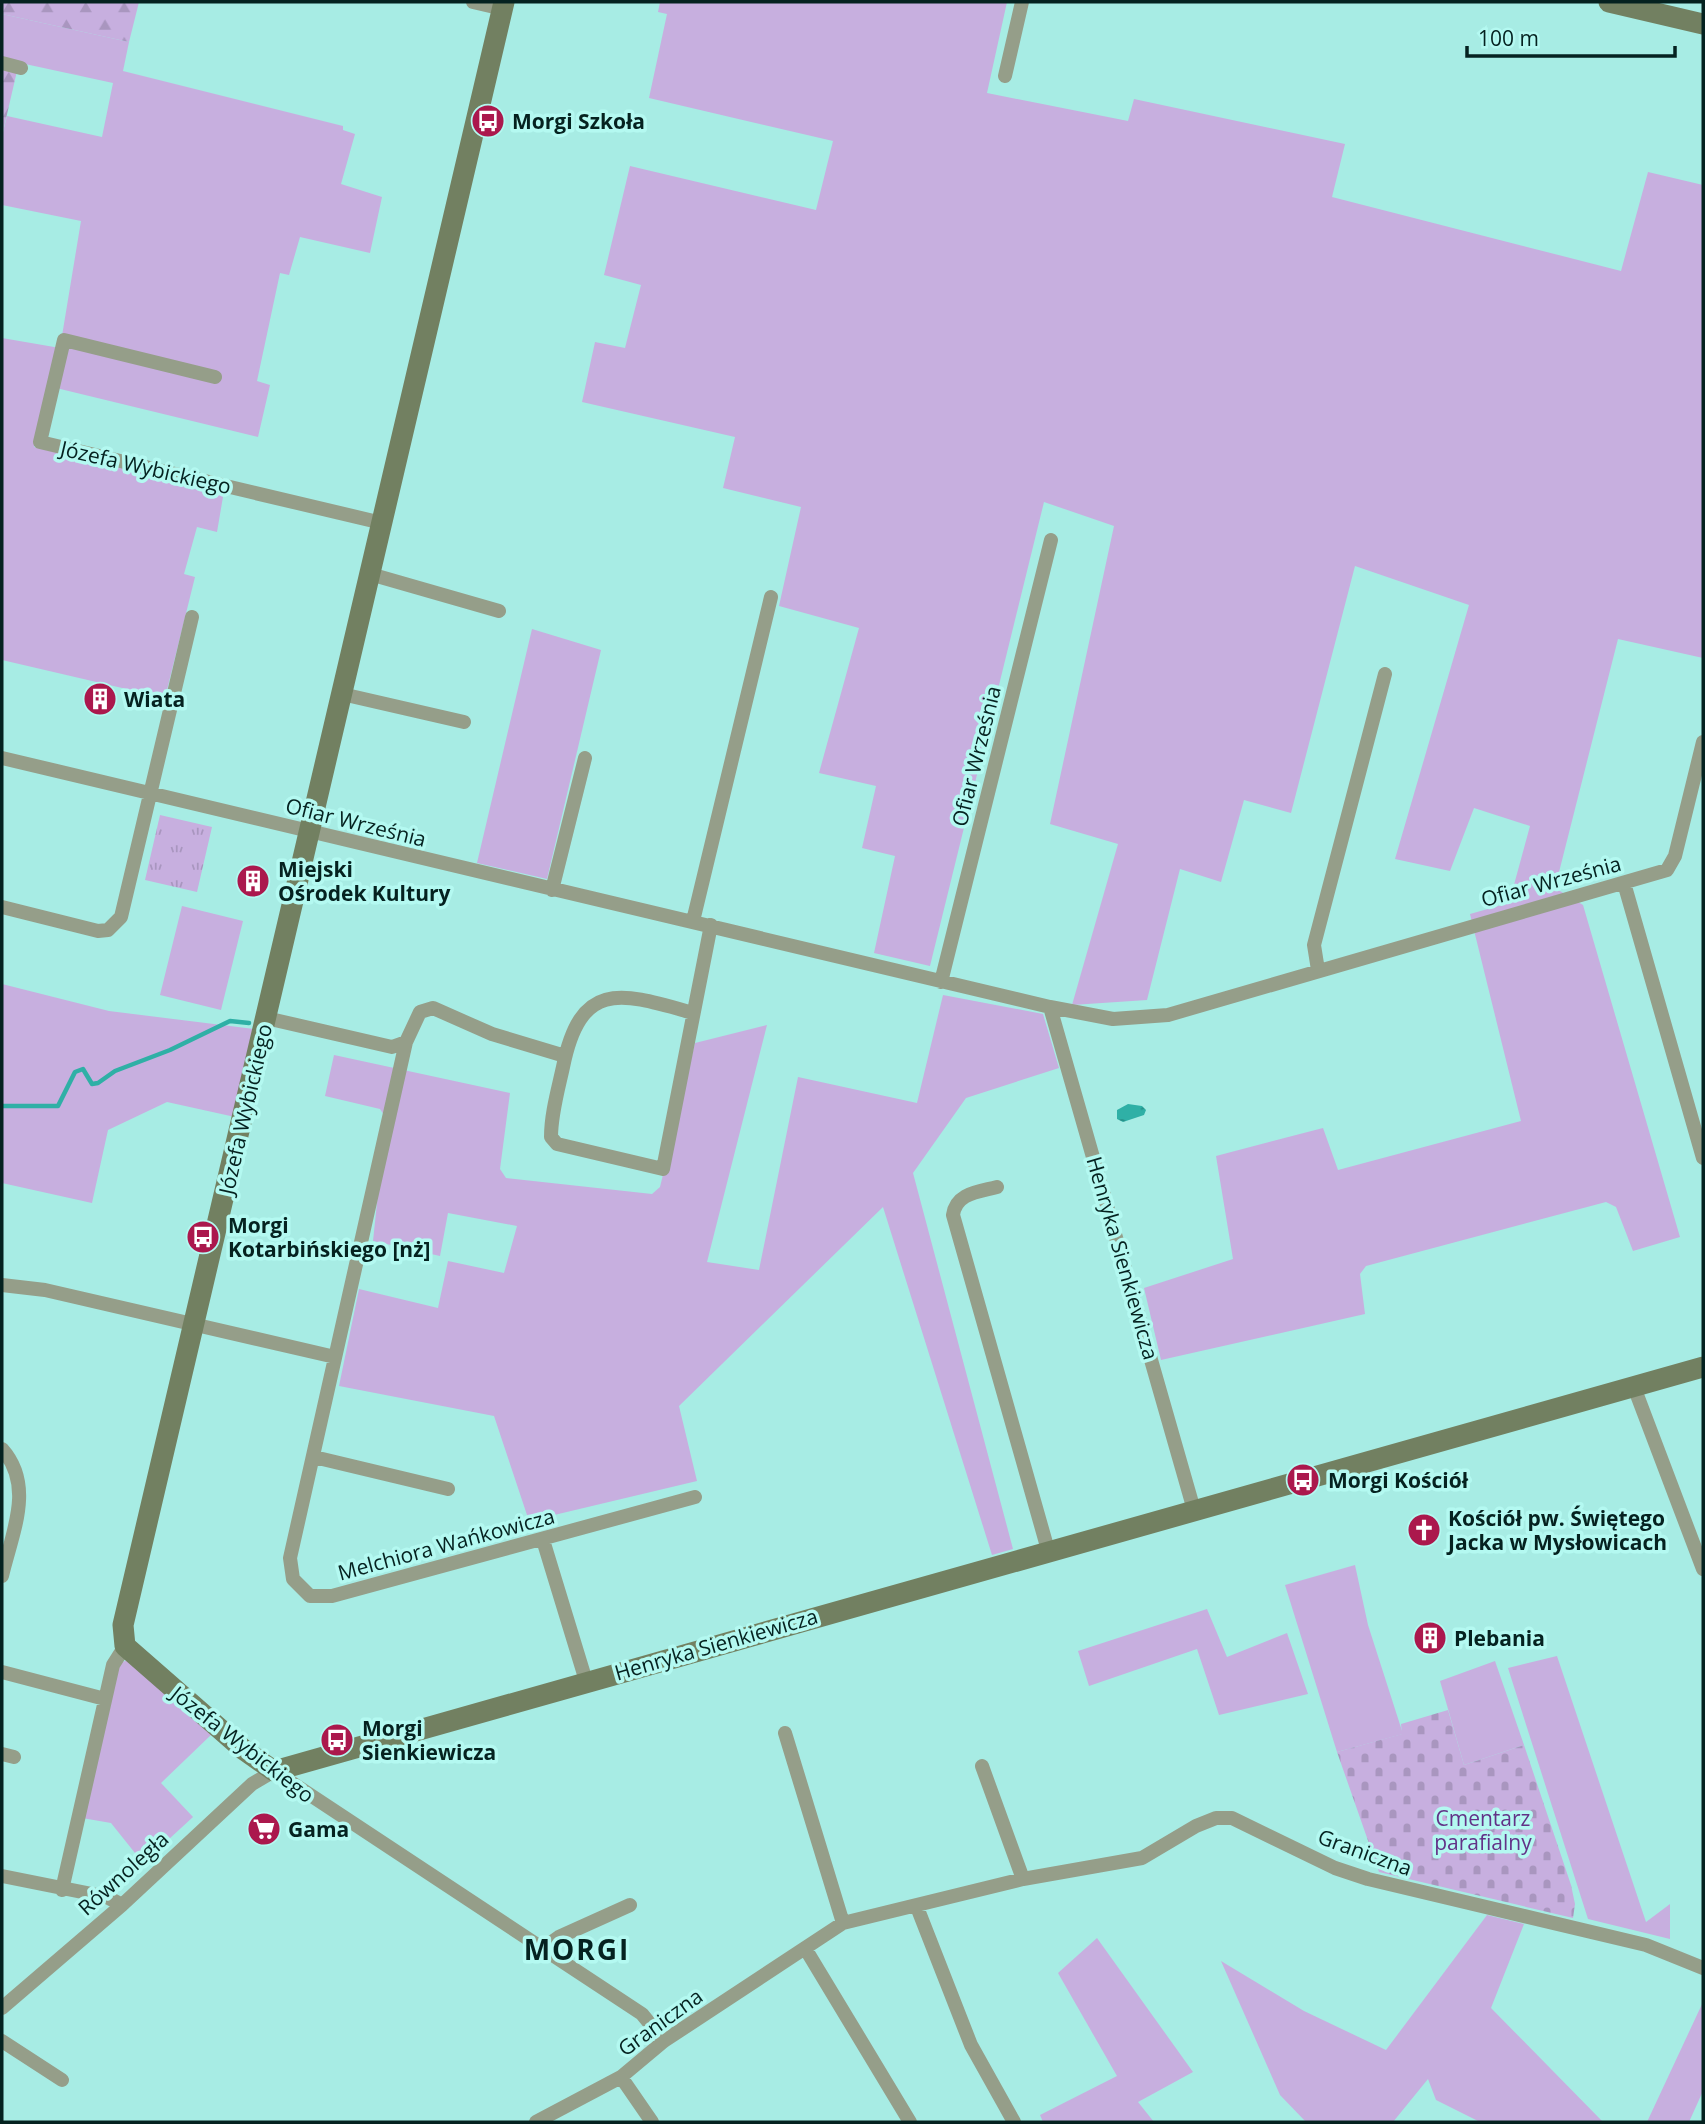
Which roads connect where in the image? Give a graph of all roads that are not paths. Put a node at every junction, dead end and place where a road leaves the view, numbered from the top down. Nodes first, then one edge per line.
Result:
1 (473, 2) edge
2 (1022, 2) edge
3 (1609, 2) edge
4 (504, 5) edge
5 (1646, 6) edge
6 (1703, 24) edge
7 (2, 63) edge
8 (21, 68) dead end
9 (1005, 76) dead end
10 (215, 377) dead end
11 (382, 523) junction
12 (1051, 540) dead end
13 (370, 575) junction
14 (771, 597) dead end
15 (499, 611) dead end
16 (192, 617) dead end
17 (1385, 674) dead end
18 (342, 694) junction
19 (464, 722) dead end
20 (1703, 742) edge
21 (2, 758) edge
22 (585, 758) dead end
23 (150, 794) junction
24 (309, 832) junction
25 (1624, 883) junction
26 (552, 890) junction
27 (2, 907) edge
28 (693, 921) junction
29 (711, 925) junction
30 (1318, 970) junction
31 (941, 982) junction
32 (1050, 1007) junction
33 (693, 1013) junction
34 (266, 1018) junction
35 (407, 1042) junction
36 (565, 1056) junction
37 (1703, 1158) edge
38 (997, 1187) dead end
39 (2, 1285) edge
40 (194, 1323) junction
41 (335, 1357) junction
42 (1703, 1367) edge
43 (1634, 1387) junction
44 (2, 1449) edge
45 (314, 1457) junction
46 (448, 1489) dead end
47 (695, 1497) dead end
48 (1194, 1510) junction
49 (543, 1540) junction
50 (1048, 1549) junction
51 (1703, 1569) edge
52 (2, 1576) edge
53 (125, 1646) junction
54 (2, 1672) edge
55 (586, 1681) junction
56 (105, 1699) junction
57 (785, 1733) dead end
58 (982, 1766) dead end
59 (274, 1771) junction
60 (2, 1876) edge
61 (1023, 1880) junction
62 (62, 1890) junction
63 (122, 1905) junction
64 (630, 1905) dead end
65 (917, 1907) junction
66 (843, 1923) junction
67 (805, 1948) junction
68 (542, 1949) junction
69 (1703, 1968) edge
70 (2, 2008) edge
71 (664, 2040) junction
72 (2, 2041) edge
73 (621, 2077) junction
74 (62, 2080) dead end
75 (536, 2122) edge
76 (652, 2122) edge
77 (910, 2122) edge
78 (1014, 2122) edge

1 - 4 street, Józefa Wybickiego
2 - 9 street
3 - 5 street
4 - 11 street, Józefa Wybickiego
5 - 6 street
7 - 8 street
10 - 11 street, Józefa Wybickiego
11 - 13 street, Józefa Wybickiego
12 - 31 street, Ofiar Września
13 - 15 street
13 - 18 street, Józefa Wybickiego
14 - 28 street
16 - 23 street
17 - 30 street
18 - 19 street
18 - 24 street, Józefa Wybickiego
20 - 25 street, Ofiar Września
21 - 23 street, Ofiar Września
22 - 26 street
23 - 24 street, Ofiar Września
23 - 27 street
24 - 26 street, Ofiar Września
24 - 34 street, Józefa Wybickiego
25 - 30 street, Ofiar Września
25 - 37 street
26 - 28 street, Ofiar Września
28 - 29 street, Ofiar Września
29 - 31 street, Ofiar Września
29 - 33 street
30 - 32 street, Ofiar Września
31 - 32 street, Ofiar Września
32 - 48 street, Henryka Sienkiewicza
33 - 36 street
33 - 36 street
34 - 35 street
34 - 40 street, Józefa Wybickiego
35 - 36 street, Melchiora Wańkowicza
35 - 41 street, Melchiora Wańkowicza
38 - 50 street
39 - 40 street
40 - 41 street
40 - 53 street, Józefa Wybickiego
41 - 45 street, Melchiora Wańkowicza
42 - 43 street, Henryka Sienkiewicza
43 - 48 street, Henryka Sienkiewicza
43 - 51 street
44 - 52 street
45 - 46 street
45 - 49 street, Melchiora Wańkowicza
47 - 49 street, Melchiora Wańkowicza
48 - 50 street, Henryka Sienkiewicza
49 - 55 street, Henryka Sienkiewicza
50 - 55 street, Henryka Sienkiewicza
53 - 56 street, Józefa Wybickiego
53 - 59 street, Józefa Wybickiego
54 - 56 street
55 - 59 street, Henryka Sienkiewicza
56 - 62 street, Józefa Wybickiego
57 - 66 street
58 - 61 street
59 - 63 street, Równoległa
59 - 68 street, Józefa Wybickiego
60 - 62 street
61 - 65 street, Graniczna
61 - 69 street, Graniczna
62 - 63 street
63 - 70 street, Równoległa
64 - 68 street
65 - 66 street, Graniczna
65 - 78 street
66 - 67 street, Graniczna
67 - 71 street, Graniczna
67 - 77 street
68 - 71 street, Józefa Wybickiego
71 - 73 street, Graniczna
72 - 74 street
73 - 75 street, Graniczna
73 - 76 street

